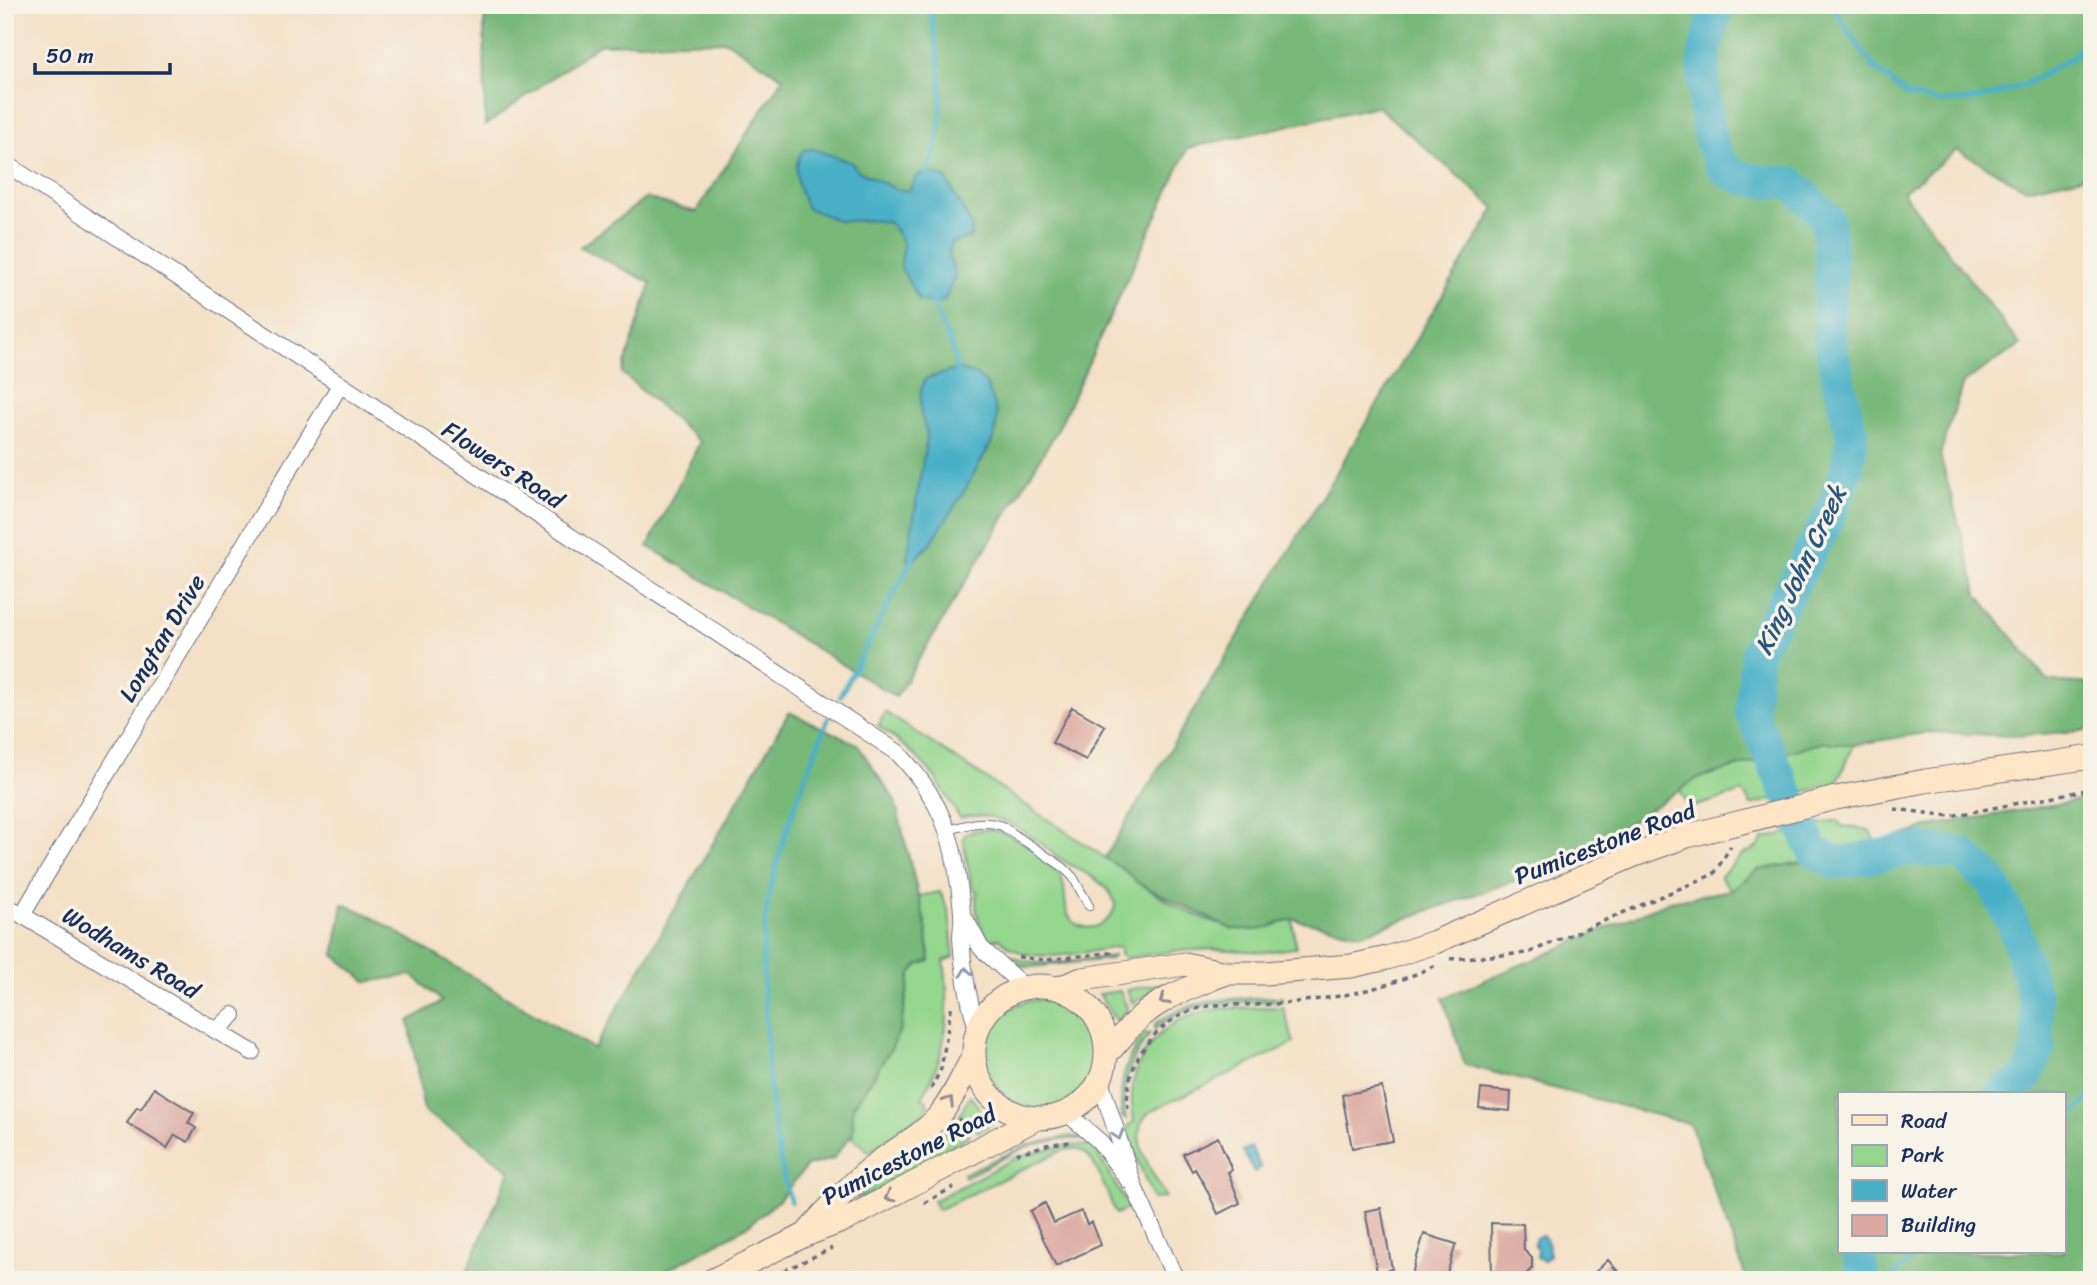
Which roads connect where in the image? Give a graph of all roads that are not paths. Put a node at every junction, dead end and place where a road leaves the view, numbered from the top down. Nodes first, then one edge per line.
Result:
1 (5, 163) edge
2 (340, 385) junction
3 (2092, 758) edge
4 (948, 830) junction
5 (5, 905) edge
6 (1089, 906) dead end
7 (22, 915) junction
8 (963, 915) junction
9 (1226, 973) junction
10 (1024, 987) junction
11 (1059, 988) junction
12 (233, 1015) dead end
13 (978, 1028) junction
14 (216, 1031) junction
15 (251, 1052) dead end
16 (1107, 1053) junction
17 (974, 1057) junction
18 (1100, 1081) junction
19 (1067, 1113) junction
20 (1037, 1118) junction
21 (1135, 1189) junction
22 (805, 1235) junction
23 (713, 1280) edge
24 (1176, 1280) edge

1 - 2 street, Flowers Road
2 - 4 street, Flowers Road
2 - 7 street, Longtan Drive
3 - 9 main road, Pumicestone Road
4 - 6 lane
4 - 8 street, Flowers Road
5 - 7 street, Wodhams Road
7 - 14 street, Wodhams Road
8 - 10 street, Flowers Road
13 -> 8 street, Flowers Road
9 - 11 main road, Pumicestone Road
9 -> 16 main road, Pumicestone Road
10 - 11 main road
10 - 13 main road
11 - 16 main road
12 - 14 street, Wodhams Road
13 - 17 main road
14 - 15 street, Wodhams Road
16 - 18 main road
17 - 20 main road
22 -> 17 main road, Pumicestone Road
18 - 19 main road
18 -> 21 street
19 - 20 main road
19 - 21 street
20 -> 22 main road, Pumicestone Road
21 - 24 street
22 - 23 main road, Pumicestone Road

